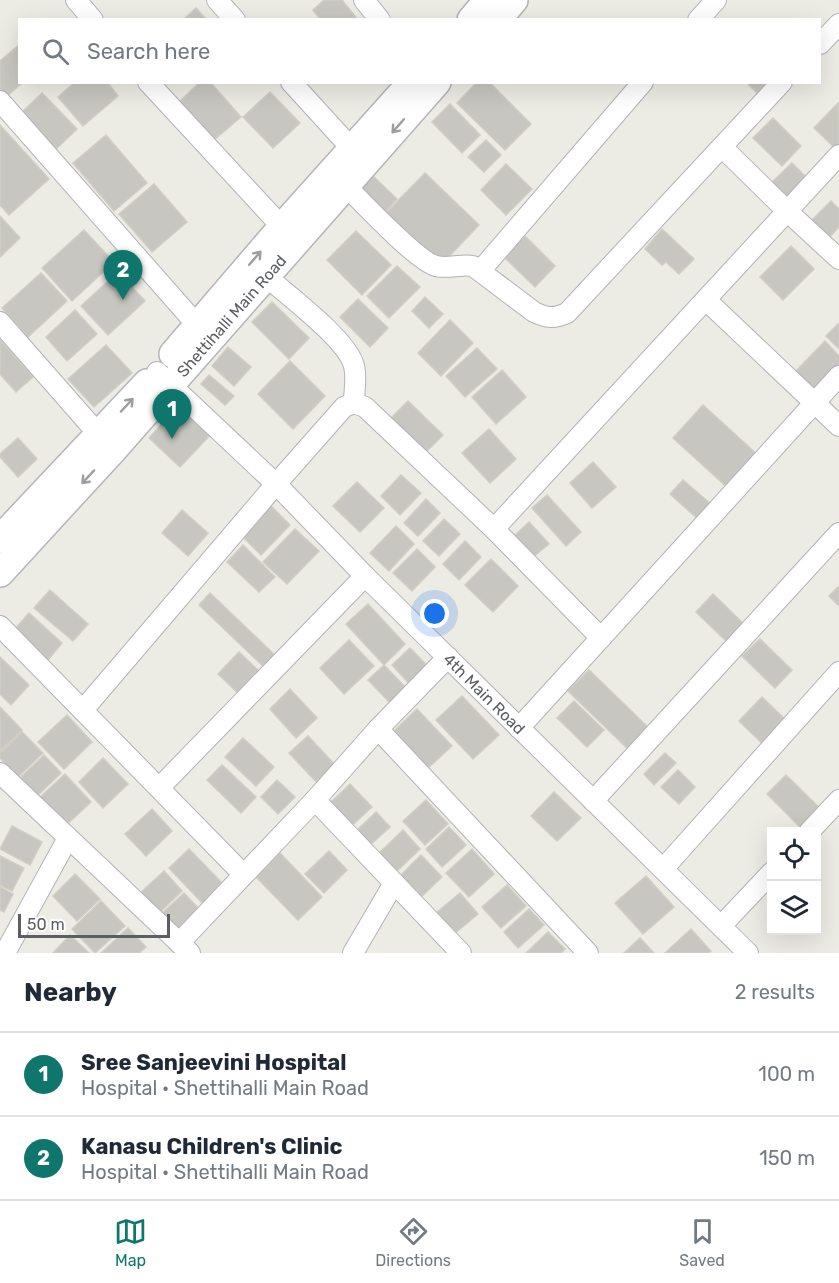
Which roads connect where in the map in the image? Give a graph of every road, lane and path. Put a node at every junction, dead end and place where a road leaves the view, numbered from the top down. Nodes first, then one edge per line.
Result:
1 (76, 0) edge
2 (217, 0) edge
3 (364, 0) edge
4 (514, 0) edge
5 (716, 0) edge
6 (484, 9) edge
7 (91, 18) edge
8 (233, 18) edge
9 (378, 18) edge
10 (700, 18) edge
11 (839, 24) edge
12 (821, 42) edge
13 (150, 84) edge
14 (293, 84) edge
15 (410, 84) edge
16 (435, 84) edge
17 (641, 84) edge
18 (780, 84) edge
19 (0, 101) edge
20 (722, 147) junction
21 (352, 149) junction
22 (839, 155) edge
23 (345, 186) junction
24 (787, 211) junction
25 (282, 227) junction
26 (839, 259) edge
27 (481, 270) junction
28 (266, 276) junction
29 (706, 300) junction
30 (0, 322) edge
31 (197, 325) junction
32 (839, 375) edge
33 (164, 378) junction
34 (354, 403) junction
35 (815, 403) junction
36 (839, 426) edge
37 (105, 443) junction
38 (276, 484) junction
39 (494, 529) junction
40 (839, 533) edge
41 (0, 539) edge
42 (0, 573) edge
43 (365, 576) junction
44 (0, 626) edge
45 (602, 638) junction
46 (448, 657) junction
47 (839, 672) edge
48 (83, 710) junction
49 (519, 728) junction
50 (378, 729) junction
51 (0, 773) edge
52 (160, 787) junction
53 (315, 800) junction
54 (839, 800) edge
55 (593, 801) junction
56 (813, 827) edge
57 (68, 838) junction
58 (663, 869) junction
59 (243, 874) junction
60 (767, 876) edge
61 (393, 883) junction
62 (721, 926) junction
63 (185, 948) edge
64 (579, 949) edge
65 (8, 951) edge
66 (353, 953) edge
67 (461, 953) edge
68 (748, 953) edge

1 - 7 street
2 - 8 street
3 - 9 street
4 - 6 main road
5 - 10 street
11 - 12 street
13 - 25 street
14 - 21 street
15 - 21 main road, Shettihalli Main Road
16 -> 23 main road, Shettihalli Main Road
17 - 27 street
18 - 20 street
19 - 31 street
20 - 24 street
20 - 27 street
21 - 25 main road, Shettihalli Main Road
22 - 24 street
23 - 27 street
23 - 28 main road, Shettihalli Main Road
24 - 26 street
24 - 29 street
31 -> 25 main road, Shettihalli Main Road
28 - 33 main road, Shettihalli Main Road
28 - 34 street
29 - 35 street
29 - 39 street
30 - 37 street
31 - 33 main road, Shettihalli Main Road
32 - 35 street
33 - 37 main road, Shettihalli Main Road
33 - 38 street, 4th Main Road
34 - 38 street
34 - 39 street
35 - 36 street
35 - 45 street
37 - 41 main road, Shettihalli Main Road
37 -> 42 main road, Shettihalli Main Road
38 - 43 street, 4th Main Road
38 - 48 street
39 - 45 street
40 - 55 street
43 - 46 street, 4th Main Road
43 - 52 street
44 - 48 street
45 - 49 street
46 - 49 street, 4th Main Road
46 - 50 street
47 - 58 street
48 - 52 street
49 - 55 street, 4th Main Road
50 - 53 street
50 - 64 street
51 - 57 street
52 - 59 street
53 - 59 street
53 - 61 street
54 - 56 street
55 - 58 street, 4th Main Road
57 - 63 street
57 - 65 street
58 - 62 street, 4th Main Road
59 - 63 street
60 - 62 street
61 - 66 street
61 - 67 street
62 - 68 street, 4th Main Road

